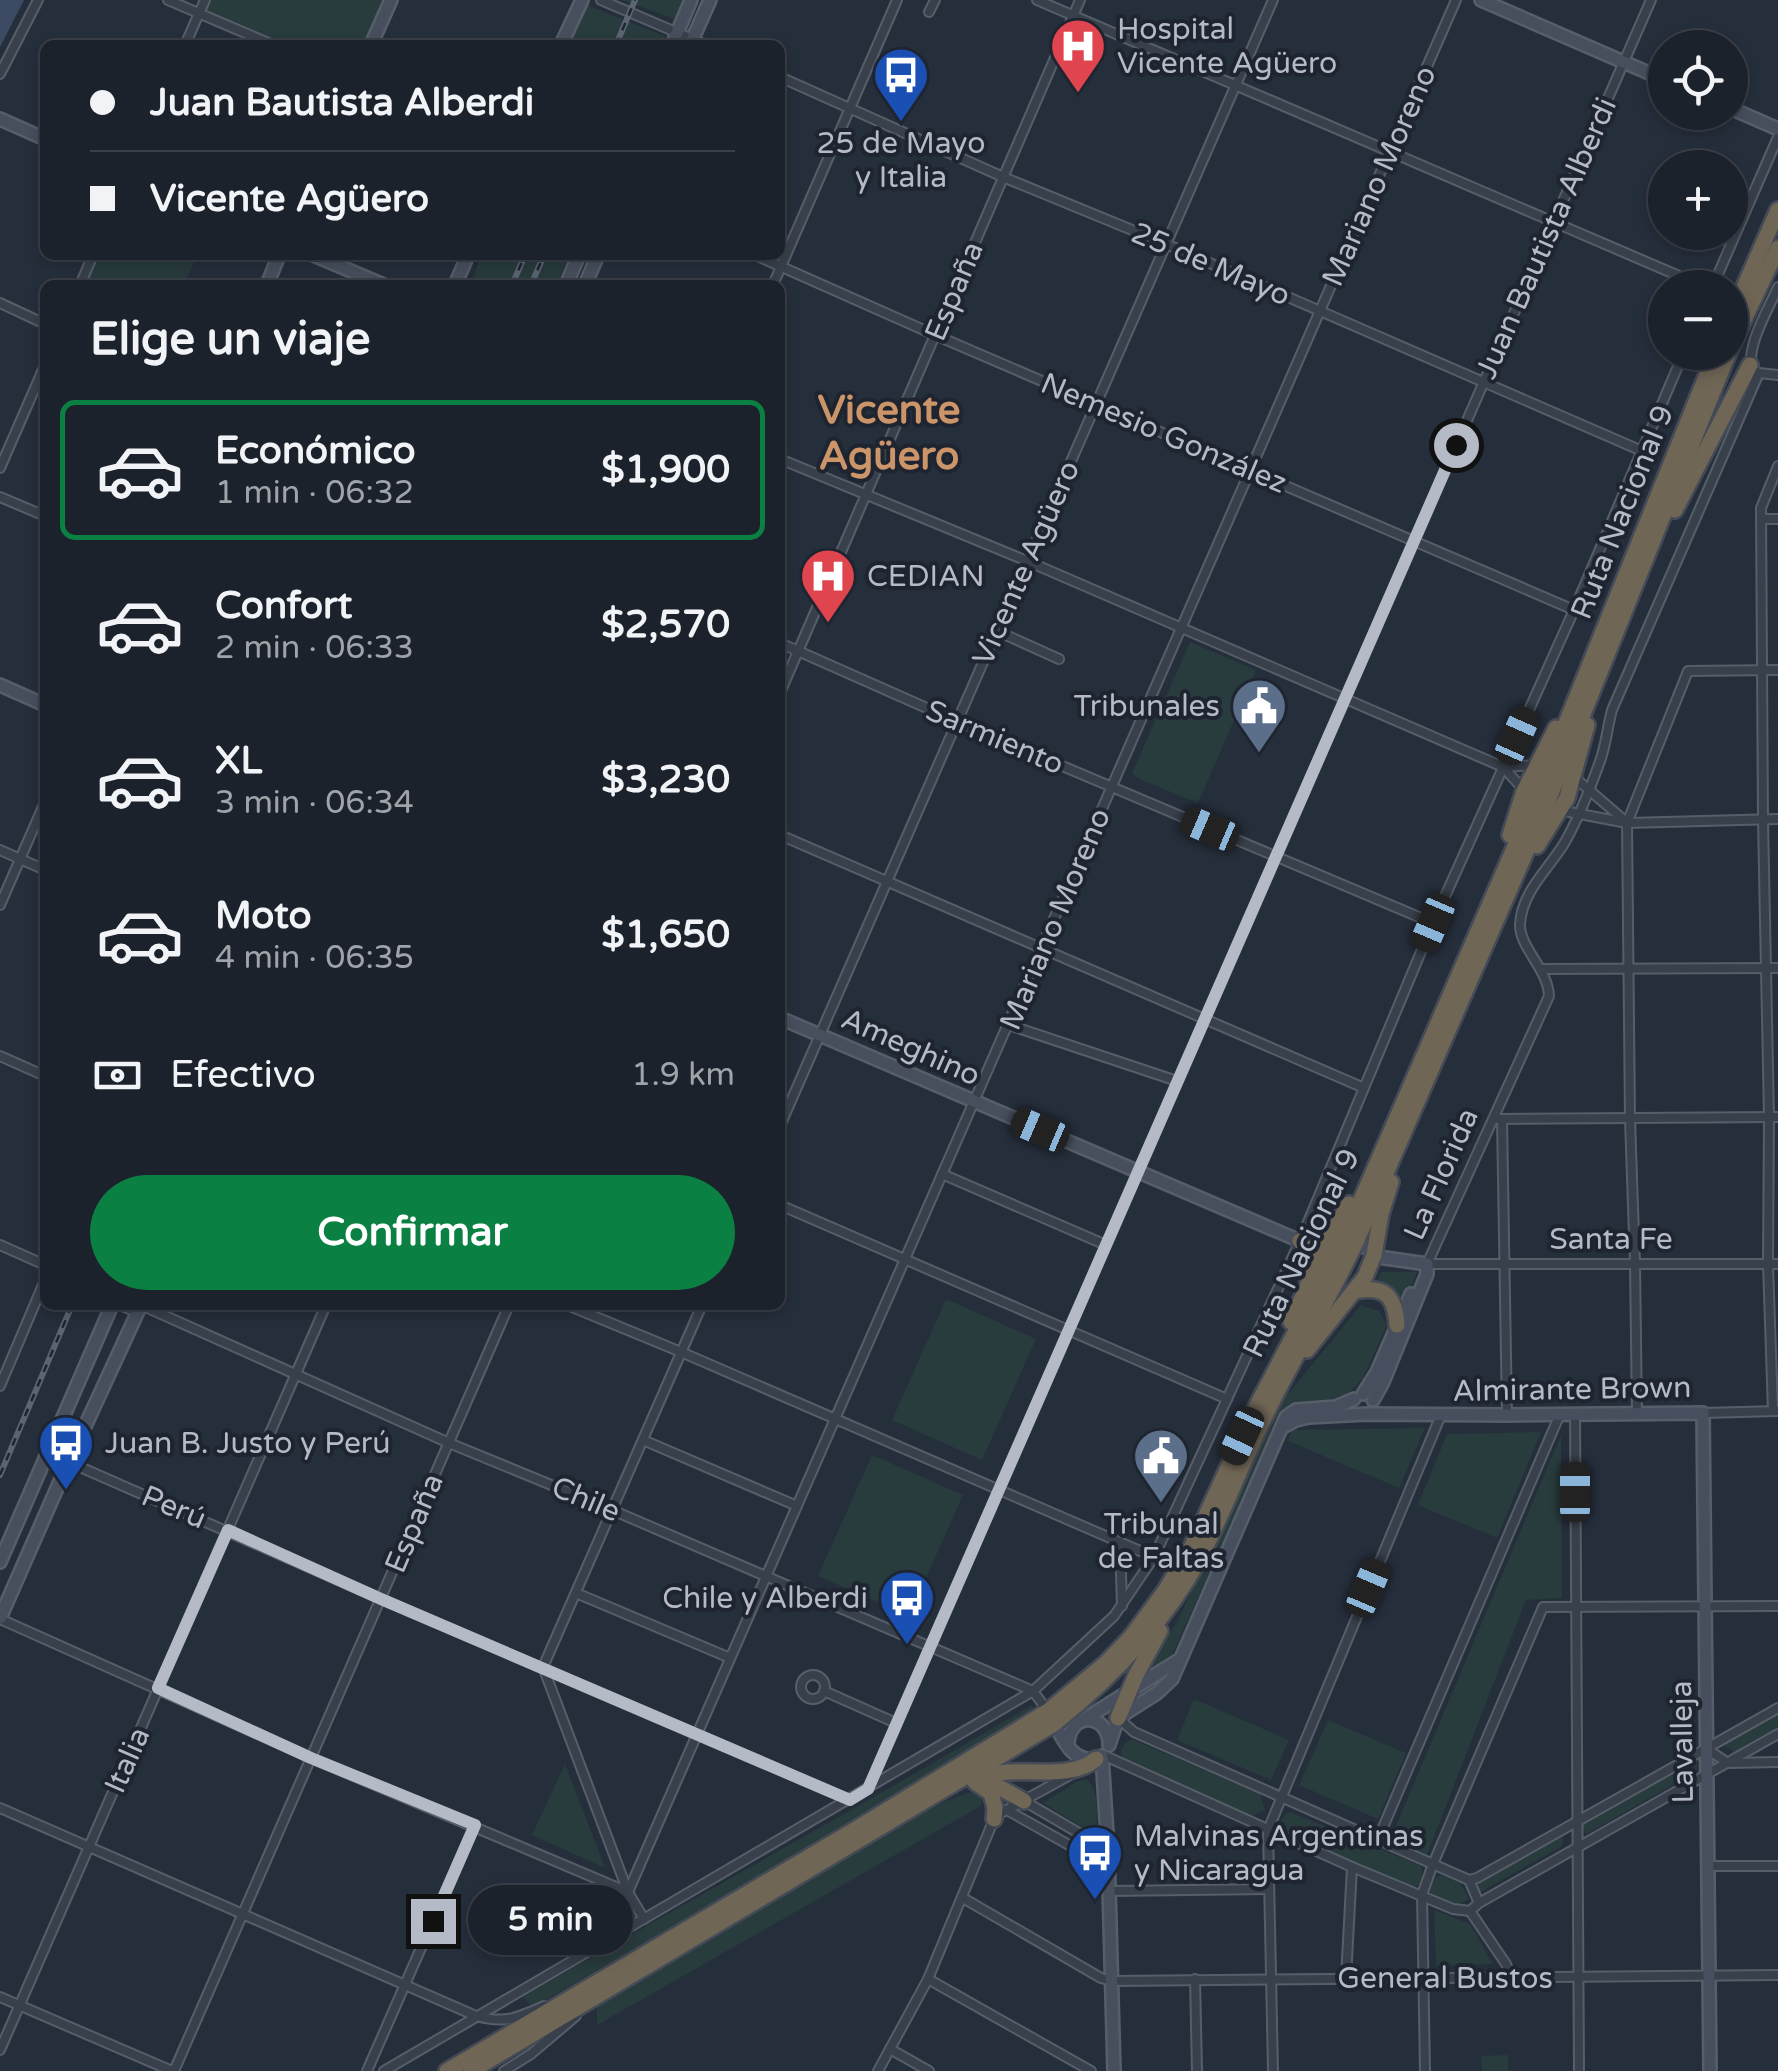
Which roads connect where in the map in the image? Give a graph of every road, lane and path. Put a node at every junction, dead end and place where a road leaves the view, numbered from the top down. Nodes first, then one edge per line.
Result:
1 (38, 0) edge
2 (168, 0) edge
3 (204, 0) edge
4 (391, 0) edge
5 (582, 0) edge
6 (601, 0) edge
7 (690, 0) edge
8 (710, 0) edge
9 (897, 0) edge
10 (935, 0) edge
11 (1037, 0) edge
12 (1080, 0) edge
13 (1273, 0) edge
14 (1456, 0) edge
15 (1481, 0) edge
16 (1650, 0) edge
17 (929, 12) dead end
18 (198, 14) junction
19 (1073, 16) junction
20 (674, 39) edge
21 (187, 40) edge
22 (261, 40) edge
23 (373, 40) edge
24 (563, 40) edge
25 (693, 40) edge
26 (1624, 62) junction
27 (1648, 73) edge
28 (0, 74) edge
29 (785, 79) edge
30 (1236, 84) junction
31 (850, 108) junction
32 (1748, 116) edge
33 (0, 119) edge
34 (1778, 129) edge
35 (40, 137) edge
36 (1778, 137) edge
37 (1390, 150) junction
38 (1003, 177) junction
39 (1778, 210) edge
40 (1554, 221) junction
41 (1166, 244) junction
42 (1778, 248) edge
43 (785, 257) edge
44 (325, 260) edge
45 (767, 260) edge
46 (784, 260) edge
47 (781, 266) junction
48 (1667, 270) edge
49 (1717, 270) edge
50 (1748, 278) edge
51 (371, 280) edge
52 (775, 280) edge
53 (1778, 287) edge
54 (0, 303) edge
55 (1320, 311) junction
56 (1748, 311) edge
57 (40, 322) edge
58 (935, 335) junction
59 (1754, 369) junction
60 (1676, 370) edge
61 (1709, 370) edge
62 (1721, 370) edge
63 (1778, 375) edge
64 (40, 376) edge
65 (1484, 382) junction
66 (1097, 403) junction
67 (1642, 450) junction
68 (785, 461) edge
69 (1778, 466) edge
70 (0, 468) edge
71 (1251, 470) junction
72 (0, 496) edge
73 (867, 496) junction
74 (40, 514) edge
75 (1761, 519) junction
76 (1778, 519) edge
77 (1414, 540) junction
78 (1027, 561) junction
79 (1637, 580) junction
80 (1574, 610) junction
81 (1182, 628) junction
82 (997, 631) junction
83 (785, 645) edge
84 (799, 651) junction
85 (1060, 659) dead end
86 (1764, 670) junction
87 (1778, 670) edge
88 (1600, 671) junction
89 (785, 682) edge
90 (0, 685) edge
91 (1582, 686) junction
92 (1345, 699) junction
93 (40, 702) edge
94 (956, 721) junction
95 (1536, 765) junction
96 (1503, 768) junction
97 (1574, 777) junction
98 (1112, 788) junction
99 (1588, 790) junction
100 (1541, 802) junction
101 (40, 814) edge
102 (1577, 815) junction
103 (1778, 819) edge
104 (1763, 820) junction
105 (1627, 823) junction
106 (785, 837) edge
107 (0, 850) edge
108 (1276, 856) junction
109 (20, 860) junction
110 (40, 868) edge
111 (887, 881) junction
112 (1502, 890) junction
113 (0, 906) edge
114 (1433, 923) junction
115 (1043, 948) junction
116 (1767, 968) junction
117 (1778, 968) edge
118 (1542, 970) junction
119 (1628, 970) junction
120 (1206, 1019) junction
121 (785, 1020) edge
122 (1009, 1026) junction
123 (820, 1035) junction
124 (0, 1056) edge
125 (40, 1074) edge
126 (1178, 1081) junction
127 (1364, 1088) junction
128 (975, 1102) junction
129 (785, 1115) edge
130 (1774, 1117) edge
131 (1498, 1119) junction
132 (1630, 1119) junction
133 (1401, 1136) junction
134 (1137, 1172) junction
135 (942, 1174) junction
136 (785, 1207) edge
137 (1344, 1238) junction
138 (1300, 1241) junction
139 (1106, 1245) junction
140 (0, 1246) edge
141 (1374, 1254) junction
142 (905, 1260) junction
143 (40, 1263) edge
144 (1428, 1264) junction
145 (1506, 1264) junction
146 (1635, 1264) junction
147 (1768, 1264) junction
148 (1778, 1264) edge
149 (1316, 1266) junction
150 (40, 1291) edge
151 (1355, 1292) junction
152 (114, 1310) edge
153 (139, 1310) edge
154 (152, 1310) edge
155 (324, 1310) edge
156 (507, 1310) edge
157 (579, 1310) edge
158 (700, 1310) edge
159 (1397, 1325) junction
160 (1068, 1330) junction
161 (681, 1352) junction
162 (4, 1367) edge
163 (296, 1373) junction
164 (1280, 1373) junction
165 (0, 1386) edge
166 (1226, 1399) junction
167 (1365, 1404) junction
168 (1775, 1411) edge
169 (1703, 1412) junction
170 (1560, 1414) junction
171 (1575, 1414) junction
172 (1637, 1414) junction
173 (1441, 1415) junction
174 (1507, 1415) junction
175 (835, 1419) junction
176 (643, 1440) junction
177 (449, 1442) junction
178 (48, 1452) junction
179 (68, 1462) junction
180 (998, 1490) junction
181 (797, 1506) junction
182 (612, 1510) junction
183 (228, 1530) junction
184 (1120, 1542) junction
185 (1154, 1557) junction
186 (0, 1562) edge
187 (766, 1576) junction
188 (1185, 1583) junction
189 (576, 1593) junction
190 (381, 1599) junction
191 (1122, 1606) junction
192 (1705, 1606) junction
193 (1778, 1606) edge
194 (1575, 1607) junction
195 (0, 1619) edge
196 (930, 1647) junction
197 (730, 1658) junction
198 (1179, 1660) junction
199 (543, 1667) junction
200 (158, 1688) junction
201 (824, 1691) dead end
202 (1033, 1691) junction
203 (1128, 1692) junction
204 (1778, 1708) edge
205 (1051, 1718) junction
206 (1079, 1722) junction
207 (896, 1723) junction
208 (1101, 1724) junction
209 (1116, 1724) junction
210 (697, 1734) junction
211 (1778, 1734) edge
212 (1068, 1746) junction
213 (1706, 1748) junction
214 (311, 1758) junction
215 (1093, 1759) junction
216 (1778, 1762) edge
217 (1728, 1763) junction
218 (1707, 1774) junction
219 (973, 1782) junction
220 (868, 1789) junction
221 (936, 1796) junction
222 (1280, 1796) junction
223 (850, 1800) junction
224 (1024, 1801) junction
225 (0, 1808) edge
226 (1000, 1815) junction
227 (1578, 1820) junction
228 (475, 1825) junction
229 (1268, 1830) junction
230 (1378, 1839) junction
231 (89, 1846) junction
232 (1577, 1848) junction
233 (1108, 1850) junction
234 (1433, 1864) junction
235 (1708, 1866) junction
236 (1778, 1866) edge
237 (1108, 1867) junction
238 (1352, 1868) junction
239 (1469, 1880) junction
240 (1269, 1889) junction
241 (1109, 1891) junction
242 (628, 1892) junction
243 (1422, 1895) junction
244 (962, 1898) junction
245 (1479, 1904) junction
246 (1470, 1911) junction
247 (242, 1915) junction
248 (644, 1919) junction
249 (1778, 1975) edge
250 (1579, 1976) junction
251 (1709, 1976) junction
252 (1423, 1977) junction
253 (1511, 1977) junction
254 (1346, 1978) junction
255 (928, 1979) junction
256 (1271, 1979) junction
257 (1112, 1980) junction
258 (1195, 1980) junction
259 (405, 1984) junction
260 (578, 1993) junction
261 (0, 1996) edge
262 (600, 1996) junction
263 (20, 2005) junction
264 (476, 2016) junction
265 (0, 2050) edge
266 (890, 2050) junction
267 (1079, 2068) edge
268 (173, 2071) edge
269 (368, 2071) edge
270 (384, 2071) edge
271 (447, 2071) edge
272 (472, 2071) edge
273 (504, 2071) edge
274 (878, 2071) edge
275 (928, 2071) edge
276 (1091, 2071) edge
277 (1114, 2071) edge
278 (1197, 2071) edge
279 (1273, 2071) edge
280 (1425, 2071) edge
281 (1579, 2071) edge
282 (1710, 2071) edge

1 - 28 street
2 - 18 street
3 - 18 street
4 - 23 street
5 - 24 street
6 - 20 street
7 - 20 street
8 - 25 street
9 - 31 street
10 - 17 street
11 - 19 street
12 - 19 street, España
13 - 30 street, Vicente Agüero
14 - 37 street, Mariano Moreno
15 - 26 street
16 - 26 street, Juan Bautista Alberdi
18 - 21 street
18 - 22 street
19 - 30 street
19 - 38 street, España
26 - 27 street
26 - 40 street, Juan Bautista Alberdi
29 - 31 street, 25 de Mayo
30 - 37 street
30 - 41 street, Vicente Agüero
31 - 38 street, 25 de Mayo
31 - 43 street
32 - 34 street
33 - 35 street
36 - 49 street
37 - 40 street
37 - 55 street, Mariano Moreno
38 - 41 street, 25 de Mayo
38 - 58 street, España
39 - 50 highway
40 - 48 street
40 - 65 street, Juan Bautista Alberdi
41 - 55 street, 25 de Mayo
41 - 66 street, Vicente Agüero
42 - 56 highway, Ruta Nacional 9
44 - 51 street
45 - 47 street, Nemesio González
46 - 47 street
47 - 52 street
47 - 58 street, Nemesio González
53 - 59 street
54 - 57 street
55 - 65 street, 25 de Mayo
55 - 71 street, Mariano Moreno
58 - 66 street, Nemesio González
58 - 73 street, España
59 - 63 street
59 - 79 highway
59 - 99 street
60 - 67 street
61 - 91 highway, Ruta Nacional 9
62 - 79 highway, Ruta Nacional 9
64 - 70 street
65 - 67 street, 25 de Mayo
65 - 77 street, Juan Bautista Alberdi
66 - 71 street, Nemesio González
66 - 78 street, Vicente Agüero
67 - 80 street
68 - 73 street
69 - 75 street
71 - 77 street, Nemesio González
71 - 81 street, Mariano Moreno
72 - 74 street
73 - 78 street
73 - 84 street, España
75 - 76 street
75 - 86 street
77 - 80 street, Nemesio González
77 - 92 street, Juan Bautista Alberdi
78 - 81 street
78 - 82 street, Vicente Agüero
79 - 88 highway, Ruta Nacional 9
80 - 96 street
81 - 92 street
81 - 98 street, Mariano Moreno
82 - 85 street
82 - 94 street, Vicente Agüero
83 - 84 street, Sarmiento
84 - 89 street, España
84 - 94 street, Sarmiento
86 - 87 street
86 - 104 street
86 - 105 street
88 - 97 highway
88 - 100 highway, Ruta Nacional 9
90 - 93 street
91 - 95 highway
91 - 100 highway, Ruta Nacional 9
92 - 96 street
92 - 108 street, Juan Bautista Alberdi
94 - 98 street, Sarmiento
94 - 111 street, Vicente Agüero
95 - 96 street
95 - 100 highway
96 - 100 street
96 - 114 street
97 - 99 street
97 - 100 highway
98 - 108 street, Sarmiento
98 - 115 street, Mariano Moreno
99 - 102 street
99 - 105 street
100 - 102 street
100 - 112 highway
100 - 112 highway
101 - 109 street
102 - 105 street
102 - 118 street
103 - 104 street
104 - 105 street
104 - 116 street
105 - 119 street
106 - 111 street
107 - 109 street
108 - 114 street, Sarmiento
108 - 120 street, Juan Bautista Alberdi
109 - 110 street
109 - 113 street
111 - 115 street
111 - 123 street, Vicente Agüero
112 - 133 highway, Ruta Nacional 9
112 - 137 highway, Ruta Nacional 9
114 - 127 street
115 - 120 street
115 - 122 street, Mariano Moreno
116 - 117 street
116 - 119 street
116 - 130 street
118 - 119 street
118 - 131 street, La Florida
119 - 132 street
120 - 126 street, Juan Bautista Alberdi
120 - 127 street
121 - 123 street, Ameghino
122 - 126 street
122 - 128 street, Mariano Moreno
123 - 128 street, Ameghino
123 - 129 street, Vicente Agüero
124 - 125 street
126 - 134 street, Juan Bautista Alberdi
127 - 138 street
128 - 134 street, Ameghino
128 - 135 street, Mariano Moreno
130 - 132 street
130 - 147 street
131 - 132 street
131 - 144 street, La Florida
131 - 145 street
132 - 146 street
133 - 137 highway, Ruta Nacional 9
133 - 141 highway
134 - 138 street, Ameghino
134 - 139 street, Juan Bautista Alberdi
135 - 139 street
135 - 142 street, Mariano Moreno
136 - 142 street
137 - 138 street
137 - 141 street
137 - 149 highway
137 - 164 highway, Ruta Nacional 9
138 - 149 highway
138 - 166 street
139 - 160 street, Juan Bautista Alberdi
140 - 143 street
141 - 144 street
141 - 151 highway
142 - 160 street
142 - 175 street, Mariano Moreno
144 - 145 street, Santa Fe
144 - 159 street
144 - 167 street, La Florida
145 - 146 street, Santa Fe
145 - 174 street
146 - 147 street, Santa Fe
146 - 172 street
147 - 148 street, Santa Fe
147 - 168 street
149 - 164 highway
150 - 162 street
151 - 159 highway
151 - 164 highway
152 - 178 street
153 - 179 street
154 - 163 street, Chile
155 - 163 street, Italia
156 - 177 street, España
157 - 161 street
158 - 161 street
159 - 167 street
160 - 166 street
160 - 180 street, Juan Bautista Alberdi
161 - 175 street
161 - 176 street
162 - 165 street
163 - 177 street, Chile
163 - 183 street, Italia
164 - 188 highway, Ruta Nacional 9
164 - 205 highway, Ruta Nacional 9
166 - 185 street
167 - 173 street, Almirante Brown
167 - 198 street
168 - 169 street, Almirante Brown
169 - 172 street, Almirante Brown
169 - 192 street, Lavalleja
170 - 171 street, Almirante Brown
170 - 174 street, Almirante Brown
170 - 230 street
171 - 172 street, Almirante Brown
171 - 194 street
173 - 174 street, Almirante Brown
173 - 222 street
175 - 180 street
175 - 181 street, Mariano Moreno
176 - 181 street
176 - 182 street
177 - 182 street, Chile
177 - 190 street, España
178 - 179 street, Perú
178 - 186 street
179 - 183 street, Perú
179 - 195 street
180 - 184 street
180 - 196 street, Juan Bautista Alberdi
181 - 187 street, Mariano Moreno
182 - 187 street, Chile
182 - 189 street
183 - 190 street, Perú
183 - 200 street, Italia
184 - 185 street
184 - 191 street
185 - 191 street
187 - 196 street, Chile
187 - 197 street, Mariano Moreno
188 - 203 highway
188 - 205 highway, Ruta Nacional 9
189 - 197 street
189 - 199 street
190 - 199 street, Perú
190 - 214 street, España
191 - 202 street
192 - 193 street
192 - 194 street
192 - 213 street, Lavalleja
194 - 227 street
194 - 234 street
195 - 200 street
196 - 202 street, Chile
196 - 207 street, Juan Bautista Alberdi
197 - 210 street, Mariano Moreno
198 - 203 street
198 - 209 street
199 - 210 street, Perú
199 - 242 street
200 - 214 street
200 - 231 street, Italia
201 - 207 street
202 - 205 street
202 - 220 street
203 - 206 street
203 - 209 highway
204 - 213 street
205 - 212 street
205 - 221 highway, Ruta Nacional 9
205 - 260 highway, Ruta Nacional 9
206 - 208 street
206 - 212 street
207 - 220 street, Juan Bautista Alberdi
208 - 209 street
208 - 215 street
209 - 215 street
209 - 222 street
210 - 223 street, Perú
210 - 242 street, Mariano Moreno
211 - 217 street
212 - 215 street
213 - 217 street
213 - 218 street, Lavalleja
213 - 227 street
214 - 228 street
214 - 247 street, España
215 - 219 highway
215 - 224 street
215 - 229 street
215 - 233 street
216 - 217 street
217 - 218 street
218 - 232 street
218 - 235 street, Lavalleja
219 - 221 highway
219 - 224 highway
219 - 226 highway
220 - 223 street
221 - 262 highway, Ruta Nacional 9
222 - 229 street
222 - 230 street
223 - 248 street
224 - 226 street
224 - 233 street
225 - 231 street
226 - 237 street
226 - 244 street
227 - 232 street
227 - 239 street
228 - 242 street
228 - 259 street
229 - 238 street
229 - 240 street
230 - 234 street
231 - 247 street
231 - 263 street, Italia
232 - 245 street
232 - 250 street
233 - 237 street
234 - 239 street
234 - 243 street
235 - 236 street
235 - 251 street, Lavalleja
237 - 241 street
238 - 243 street
238 - 254 street
239 - 245 street
240 - 241 street
240 - 256 street
241 - 257 street
242 - 248 street
243 - 246 street
243 - 252 street
244 - 255 street
244 - 257 street
245 - 246 street
246 - 253 street
247 - 259 street
247 - 268 street, España
248 - 264 street
249 - 251 street, General Bustos
250 - 251 street, General Bustos
250 - 253 street, General Bustos
250 - 281 street
251 - 282 street, Lavalleja
252 - 253 street, General Bustos
252 - 254 street, General Bustos
252 - 280 street
254 - 256 street, General Bustos
255 - 266 street
255 - 267 street
256 - 258 street, General Bustos
256 - 279 street
257 - 258 street, General Bustos
257 - 277 street
258 - 278 street
259 - 264 street
259 - 269 street
260 - 264 street
260 - 271 highway, Ruta Nacional 9
261 - 263 street
262 - 272 highway, Ruta Nacional 9
262 - 273 street
263 - 265 street, Italia
263 - 268 street
264 - 270 street
266 - 274 street
266 - 275 street
267 - 276 street

